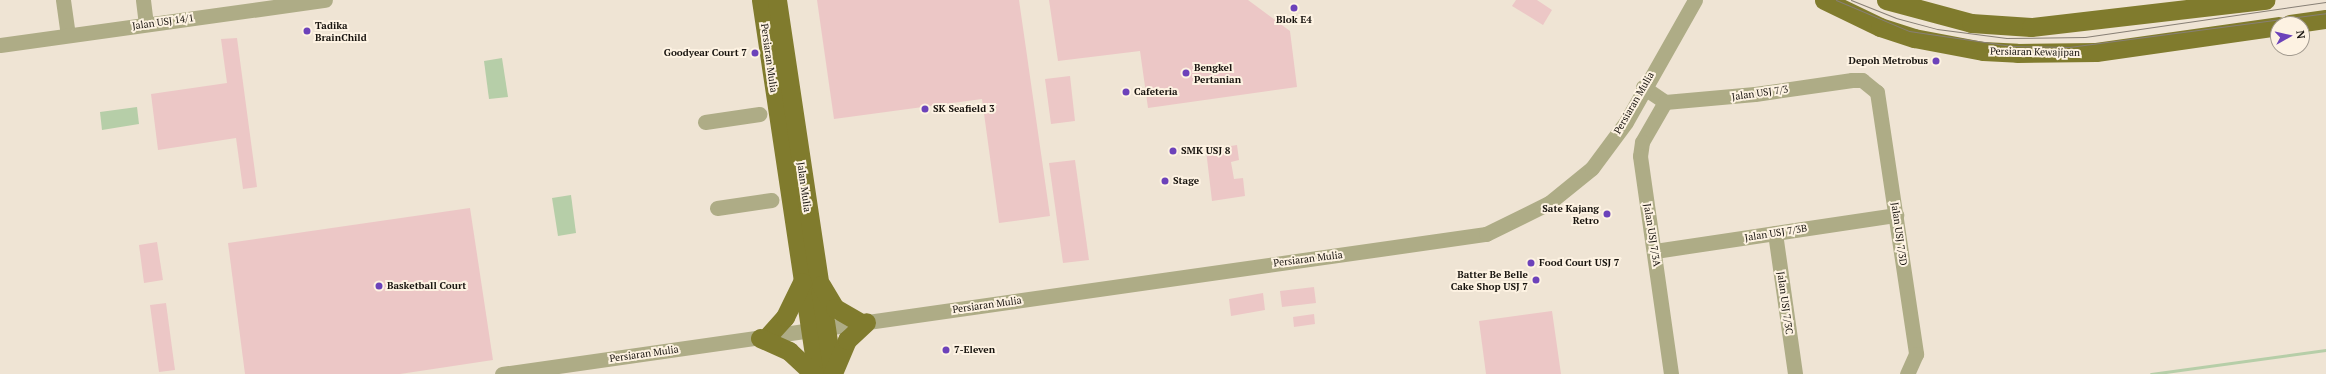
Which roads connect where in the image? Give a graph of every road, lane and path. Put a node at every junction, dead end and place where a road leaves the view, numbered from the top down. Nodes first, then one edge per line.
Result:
1 (63, 0) edge
2 (143, 0) edge
3 (318, 0) edge
4 (761, 0) edge
5 (777, 0) edge
6 (1695, 0) edge
7 (1824, 0) edge
8 (1886, 0) edge
9 (2265, 0) edge
10 (230, 6) edge
11 (2326, 19) edge
12 (2310, 21) edge
13 (146, 24) junction
14 (2270, 27) edge
15 (68, 35) junction
16 (0, 45) edge
17 (1643, 87) junction
18 (1877, 92) joint
19 (1665, 102) junction
20 (759, 114) dead end
21 (705, 122) dead end
22 (771, 200) dead end
23 (717, 208) dead end
24 (1896, 215) junction
25 (1775, 233) junction
26 (1655, 251) junction
27 (809, 278) junction
28 (864, 323) junction
29 (816, 329) junction
30 (764, 337) junction
31 (502, 374) edge
32 (816, 374) edge
33 (833, 374) edge
34 (1671, 374) edge
35 (1795, 374) edge
36 (1907, 374) edge

1 - 15 street
2 - 13 street
3 - 10 street, Jalan USJ 14/1
4 - 27 main road, Persiaran Mulia
5 - 27 main road, Jalan Mulia
6 - 17 street, Persiaran Mulia
7 - 14 main road, Persiaran Kewajipan
8 - 9 main road
10 - 13 street, Jalan USJ 14/1
11 - 12 main road
13 - 15 street, Jalan USJ 14/1
15 - 16 street, Jalan USJ 14/1
17 - 19 street
17 - 28 street, Persiaran Mulia
18 - 19 street, Jalan USJ 7/3
18 - 24 street, Jalan USJ 7/3D
19 - 26 street, Jalan USJ 7/3A
20 - 21 street
22 - 23 street
24 - 25 street, Jalan USJ 7/3B
24 - 36 street, Jalan USJ 7/3D
25 - 26 street, Jalan USJ 7/3B
25 - 35 street, Jalan USJ 7/3C
26 - 34 street, Jalan USJ 7/3A
27 - 28 main road
27 - 29 main road, Jalan Mulia
27 - 30 main road
28 - 29 street, Persiaran Mulia
28 - 33 main road
29 - 30 street, Persiaran Mulia
29 - 32 main road
29 - 33 main road, Jalan Mulia
30 - 31 street, Persiaran Mulia
30 - 32 main road

